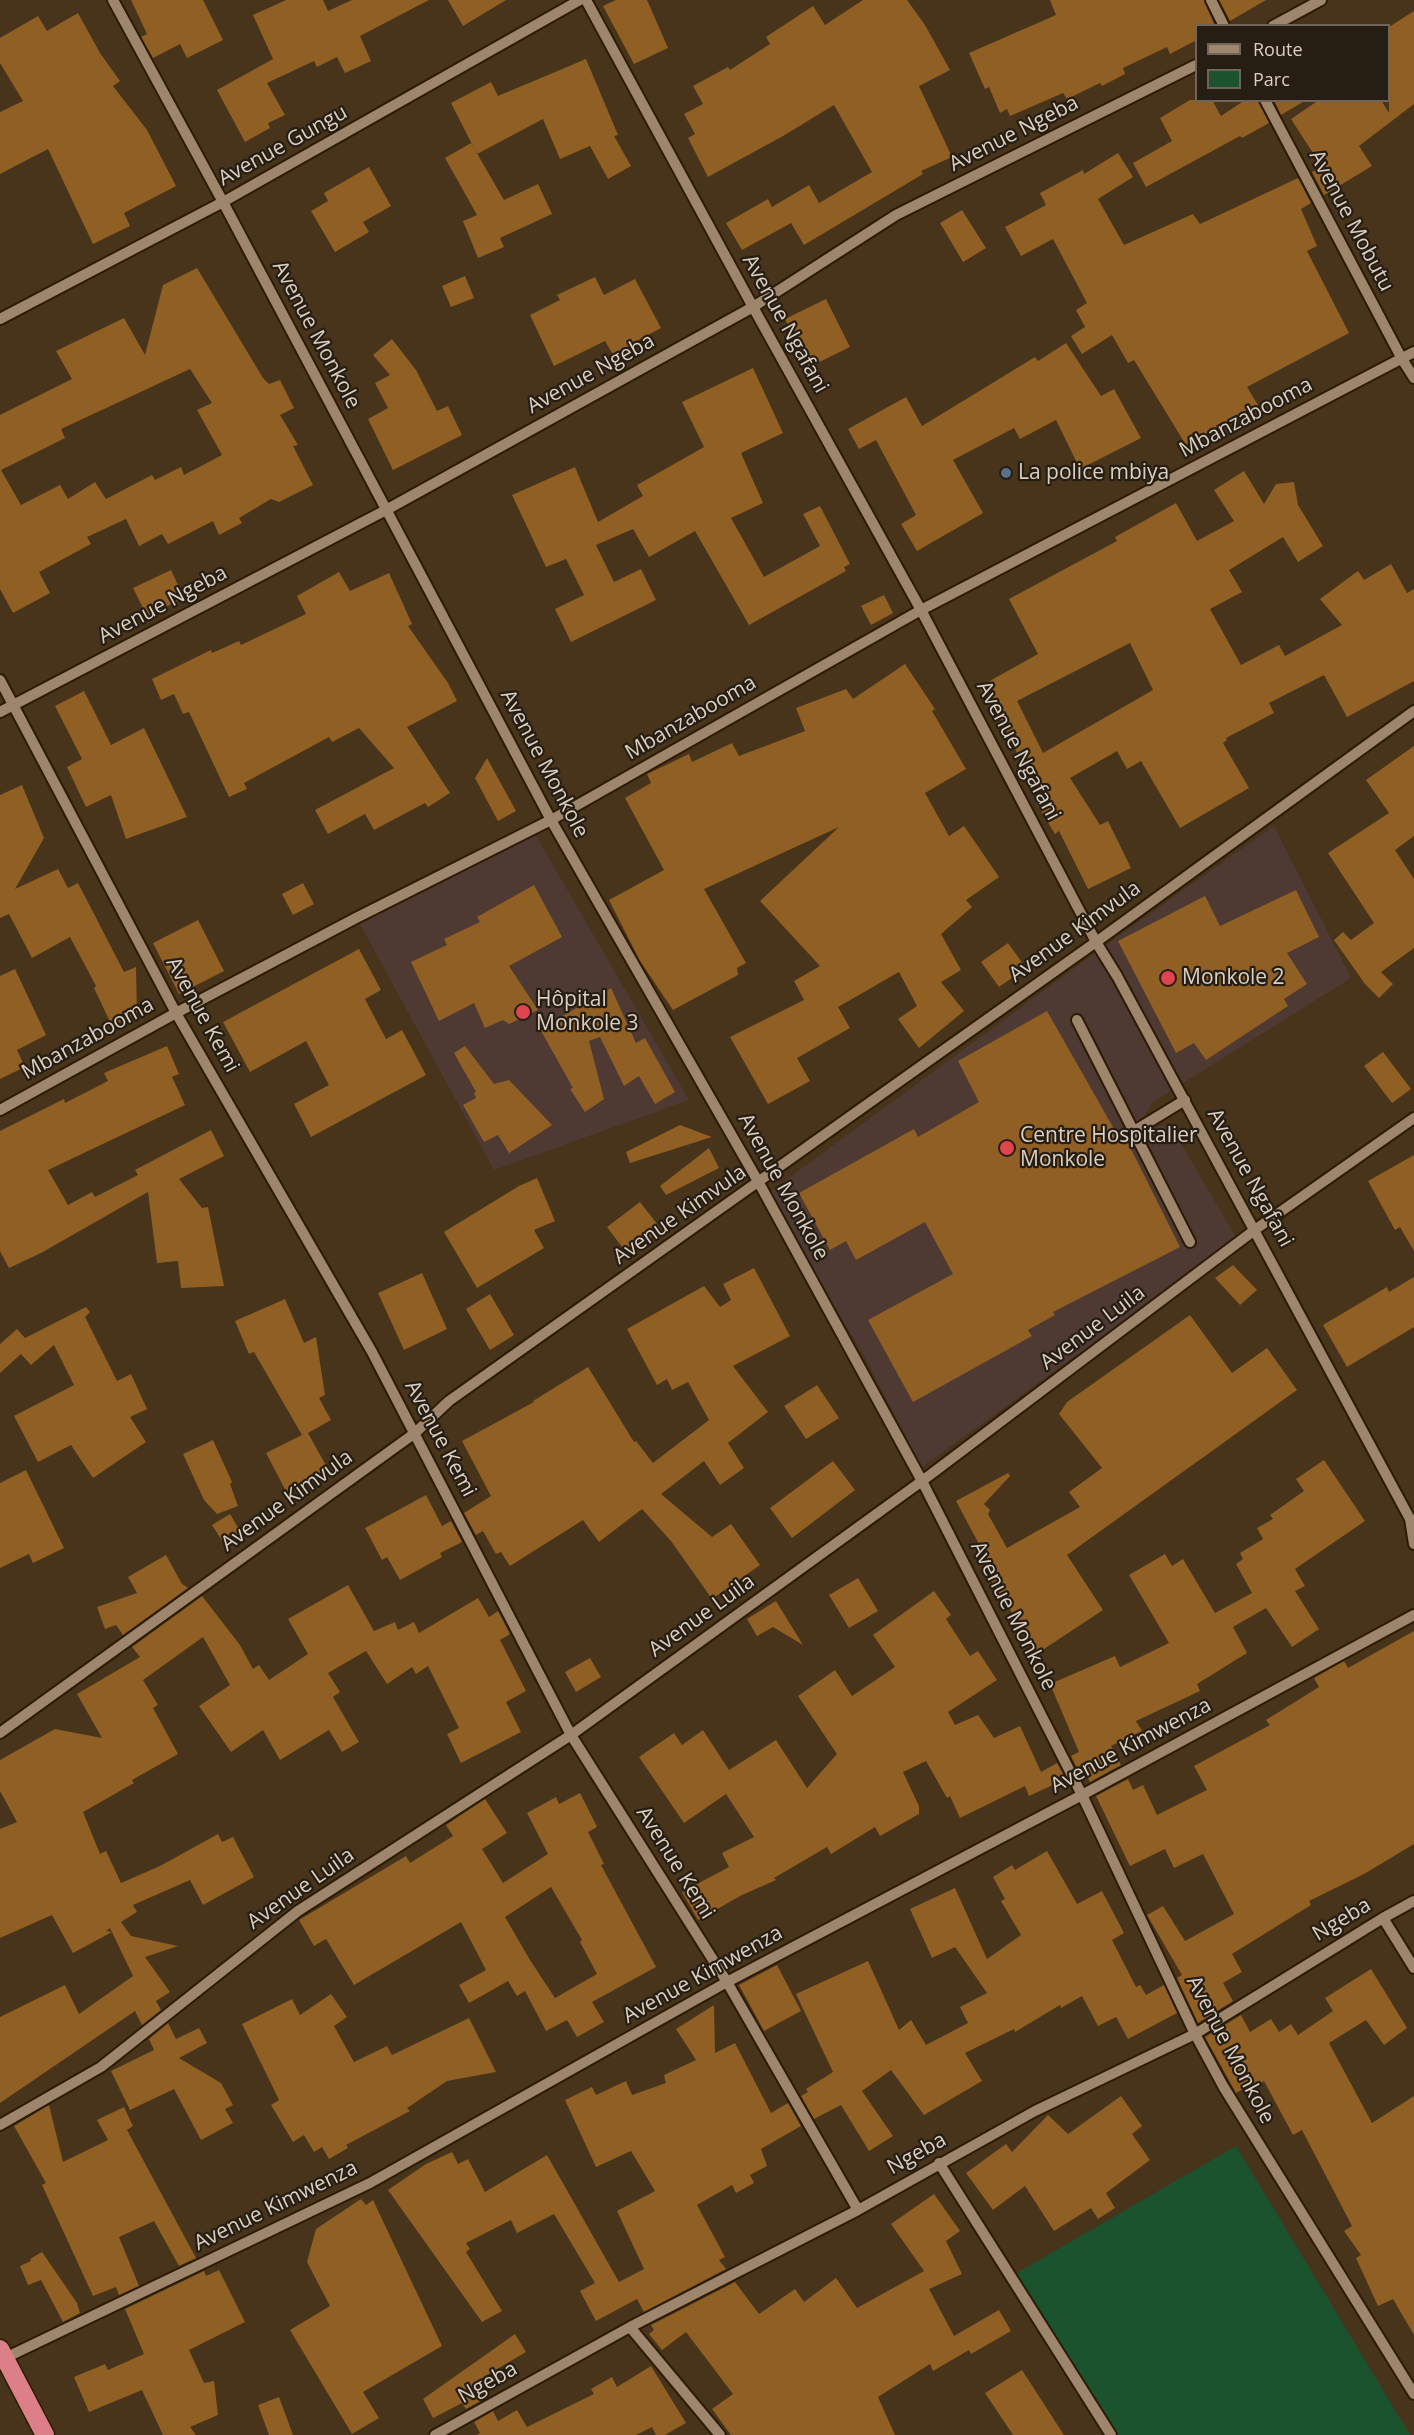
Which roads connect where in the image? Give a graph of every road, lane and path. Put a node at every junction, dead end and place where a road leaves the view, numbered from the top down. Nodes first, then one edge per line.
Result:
1 (113, 0) edge
2 (580, 0) edge
3 (586, 0) edge
4 (1211, 0) edge
5 (1321, 0) edge
6 (1223, 24) edge
7 (1277, 24) edge
8 (1195, 66) edge
9 (1265, 102) edge
10 (223, 202) junction
11 (753, 307) junction
12 (0, 319) edge
13 (1414, 352) edge
14 (1402, 359) junction
15 (1414, 378) edge
16 (386, 510) junction
17 (921, 610) junction
18 (0, 680) edge
19 (14, 705) junction
20 (1414, 711) edge
21 (0, 712) edge
22 (551, 820) junction
23 (1096, 942) junction
24 (176, 1013) junction
25 (1077, 1020) dead end
26 (1185, 1100) junction
27 (0, 1110) edge
28 (1414, 1119) edge
29 (1134, 1131) junction
30 (759, 1182) junction
31 (1256, 1229) junction
32 (1190, 1242) dead end
33 (415, 1432) junction
34 (922, 1481) junction
35 (1412, 1519) edge
36 (1414, 1544) edge
37 (1414, 1615) edge
38 (0, 1733) edge
39 (571, 1735) junction
40 (1082, 1795) junction
41 (1414, 1901) edge
42 (1383, 1918) junction
43 (1414, 1968) edge
44 (727, 1982) junction
45 (1195, 2034) junction
46 (0, 2125) edge
47 (939, 2163) junction
48 (858, 2210) junction
49 (630, 2327) junction
50 (2, 2354) edge
51 (1414, 2394) edge
52 (45, 2435) edge
53 (435, 2435) edge
54 (720, 2435) edge
55 (1111, 2435) edge

1 - 10 street, Avenue Monkole
2 - 10 street, Avenue Gungu
3 - 11 street, Avenue Ngafani
4 - 6 street
5 - 7 street
8 - 11 street, Avenue Ngeba
9 - 14 street, Avenue Mobutu
10 - 12 street, Avenue Gungu
10 - 16 street, Avenue Monkole
11 - 16 street, Avenue Ngeba
11 - 17 street, Avenue Ngafani
13 - 14 street, Mbanzabooma
14 - 15 street, Avenue Mobutu
14 - 17 street, Mbanzabooma
16 - 19 street, Avenue Ngeba
16 - 22 street, Avenue Monkole
17 - 22 street, Mbanzabooma
17 - 23 street, Avenue Ngafani
18 - 19 street, Avenue Kemi
19 - 21 street, Avenue Ngeba
19 - 24 street, Avenue Kemi
20 - 23 street, Avenue Kimvula
22 - 24 street, Mbanzabooma
22 - 30 street, Avenue Monkole
23 - 26 street, Avenue Ngafani
23 - 30 street, Avenue Kimvula
24 - 27 street, Mbanzabooma
24 - 33 street, Avenue Kemi
25 - 29 street
26 - 29 street
26 - 31 street, Avenue Ngafani
28 - 31 street, Avenue Luila
29 - 32 street
30 - 33 street, Avenue Kimvula
30 - 34 street, Avenue Monkole
31 - 34 street, Avenue Luila
31 - 35 street, Avenue Ngafani
33 - 38 street, Avenue Kimvula
33 - 39 street, Avenue Kemi
34 - 39 street, Avenue Luila
34 - 40 street, Avenue Monkole
35 - 36 street, Avenue Ngafani
37 - 40 street, Avenue Kimwenza
39 - 44 street, Avenue Kemi
39 - 46 street, Avenue Luila
40 - 44 street, Avenue Kimwenza
40 - 45 street, Avenue Monkole
41 - 42 street, Ngeba
42 - 43 street
42 - 45 street, Ngeba
44 - 48 street, Avenue Kemi
44 - 50 street, Avenue Kimwenza
45 - 47 street, Ngeba
45 - 51 street, Avenue Monkole
47 - 48 street, Ngeba
47 - 55 street
48 - 49 street, Ngeba
49 - 53 street, Ngeba
49 - 54 street
50 - 52 highway

